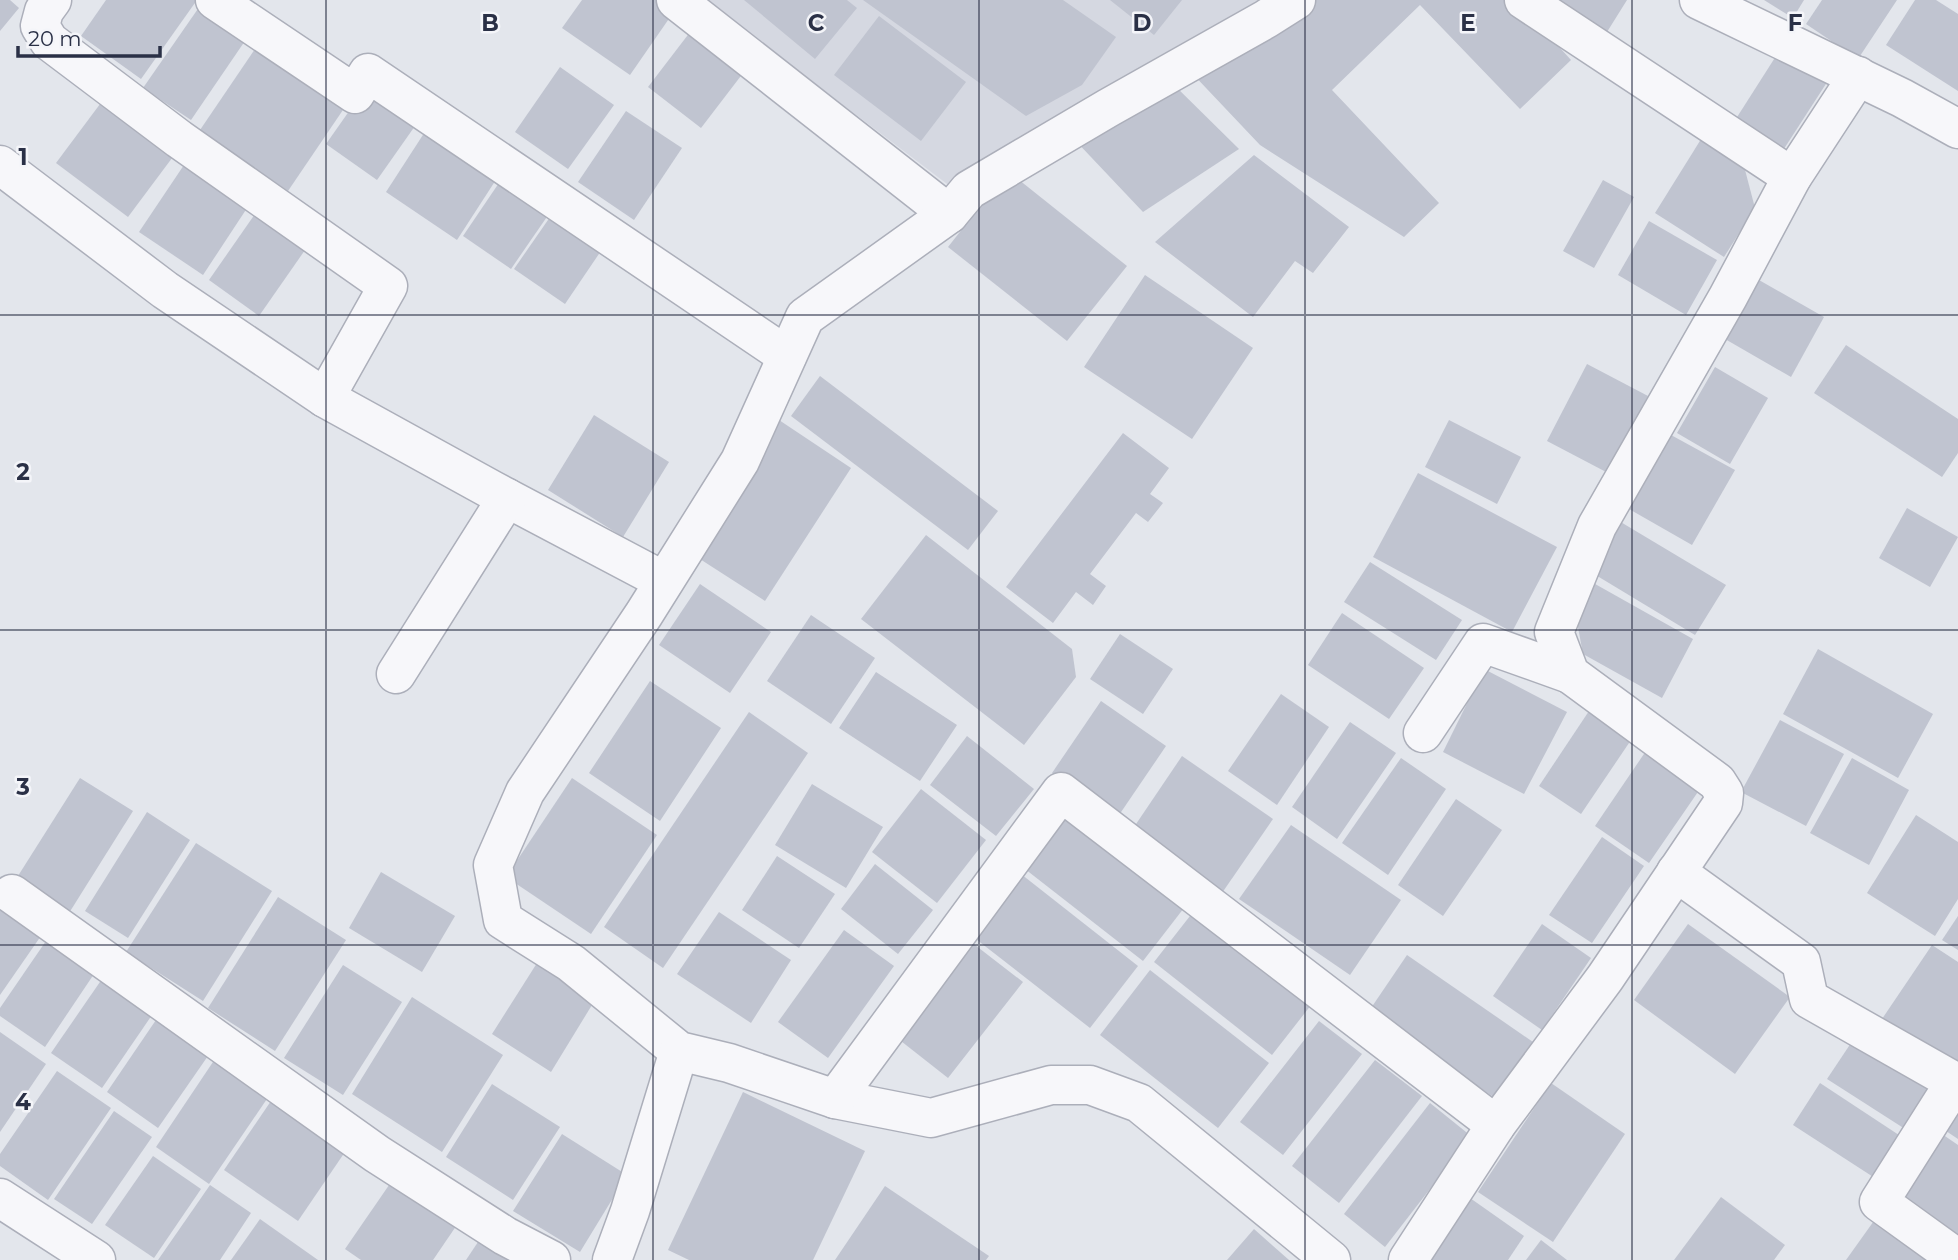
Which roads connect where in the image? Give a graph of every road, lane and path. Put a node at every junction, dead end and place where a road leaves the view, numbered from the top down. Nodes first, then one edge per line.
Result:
1 (52, 0) edge
2 (215, 0) edge
3 (676, 0) edge
4 (1524, 0) edge
5 (1699, 0) edge
6 (1268, 6) edge
7 (1858, 76) junction
8 (1958, 129) edge
9 (0, 165) edge
10 (1792, 177) junction
11 (949, 214) junction
12 (787, 356) junction
13 (326, 398) junction
14 (507, 498) junction
15 (664, 581) junction
16 (396, 674) dead end
17 (1570, 674) junction
18 (1423, 733) dead end
19 (1676, 872) junction
20 (12, 894) dead end
21 (679, 1051) junction
22 (1957, 1080) edge
23 (835, 1099) junction
24 (1496, 1125) junction
25 (0, 1198) edge
26 (617, 1258) edge
27 (1958, 1259) edge
28 (96, 1260) edge
29 (551, 1260) edge
30 (1331, 1260) edge
31 (1408, 1260) edge

1 - 13 street
2 - 12 street
3 - 11 street
4 - 10 street
5 - 7 street
6 - 11 street
7 - 8 street
7 - 10 street
9 - 13 street
10 - 17 street
11 - 12 street
12 - 15 street
13 - 14 street
14 - 15 street
14 - 16 street
15 - 21 street
17 - 18 street
17 - 19 street
19 - 22 street
19 - 24 street
20 - 29 street
21 - 23 street
21 - 26 street
22 - 27 street
23 - 24 street
23 - 30 street
24 - 31 street
25 - 28 street

